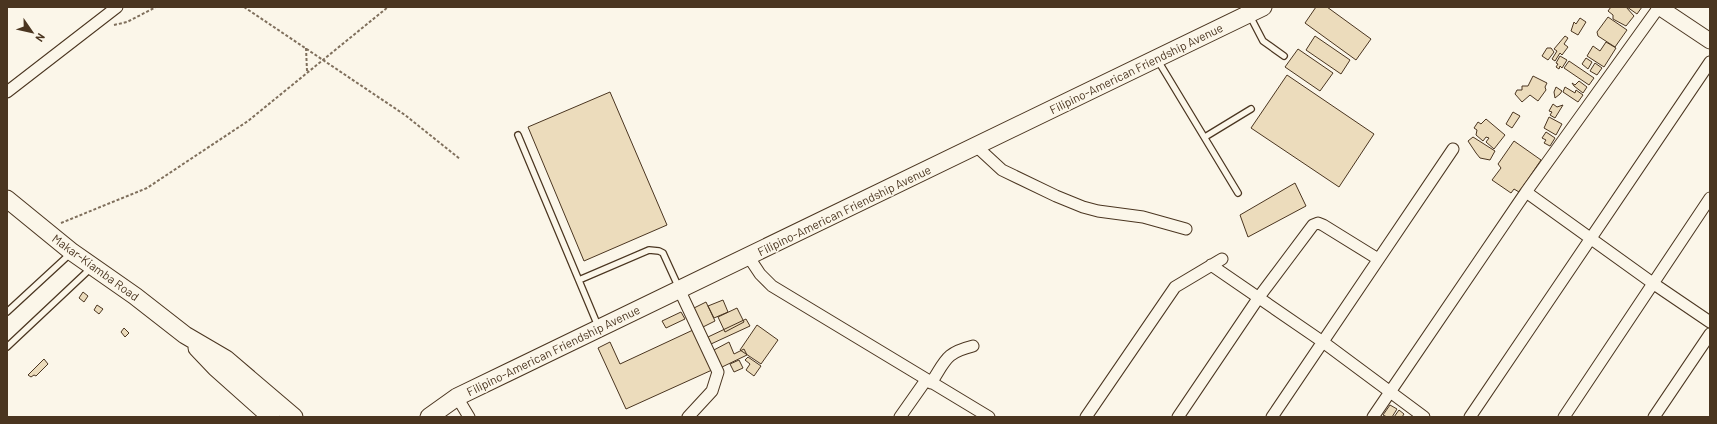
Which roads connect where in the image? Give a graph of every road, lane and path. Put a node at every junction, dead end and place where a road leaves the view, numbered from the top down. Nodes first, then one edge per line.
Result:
1 (117, 7) edge
2 (156, 7) edge
3 (244, 7) edge
4 (388, 7) edge
5 (1659, 7) edge
6 (1256, 10) edge
7 (87, 30) junction
8 (1710, 41) edge
9 (306, 48) junction
10 (1284, 56) dead end
11 (1156, 57) junction
12 (323, 60) junction
13 (1710, 62) edge
14 (308, 72) junction
15 (7, 92) edge
16 (1251, 109) dead end
17 (518, 135) dead end
18 (1205, 136) junction
19 (976, 146) junction
20 (1453, 149) dead end
21 (460, 160) dead end
22 (1526, 192) junction
23 (1238, 193) dead end
24 (1710, 198) edge
25 (7, 199) edge
26 (61, 223) dead end
27 (1186, 228) dead end
28 (1591, 238) junction
29 (72, 252) junction
30 (748, 256) junction
31 (1222, 259) dead end
32 (1378, 259) junction
33 (1211, 265) junction
34 (93, 266) junction
35 (579, 280) junction
36 (1654, 284) junction
37 (679, 289) junction
38 (1259, 297) junction
39 (7, 312) edge
40 (1710, 322) edge
41 (599, 328) junction
42 (1710, 334) edge
43 (185, 335) junction
44 (1323, 342) junction
45 (973, 346) dead end
46 (7, 347) edge
47 (929, 381) junction
48 (1391, 391) junction
49 (456, 397) junction
50 (270, 417) edge
51 (294, 417) edge
52 (429, 417) edge
53 (469, 417) edge
54 (688, 417) edge
55 (900, 417) edge
56 (989, 417) edge
57 (1086, 417) edge
58 (1178, 417) edge
59 (1272, 417) edge
60 (1373, 417) edge
61 (1424, 417) edge
62 (1470, 417) edge
63 (1564, 417) edge
64 (1654, 417) edge

1 - 7 street
2 - 7 path
3 - 9 path
4 - 12 path
5 - 8 street
5 - 22 street
6 - 10 lane
6 - 11 main road, Filipino-American Friendship Avenue
7 - 15 street
9 - 12 path
9 - 14 path
11 - 18 lane
11 - 19 main road, Filipino-American Friendship Avenue
12 - 14 path
12 - 21 path
13 - 28 street
14 - 26 path
16 - 18 lane
17 - 35 lane
18 - 23 lane
19 - 27 street
19 - 30 main road, Filipino-American Friendship Avenue
20 - 32 street
22 - 28 street
22 - 48 street
24 - 36 street
25 - 29 main road, Makar-Kiamba Road
28 - 36 street
28 - 62 street
29 - 34 main road, Makar-Kiamba Road
29 - 39 lane
30 - 37 main road, Filipino-American Friendship Avenue
30 - 47 street
31 - 33 street
32 - 38 street
32 - 44 street
33 - 38 street
33 - 57 street
34 - 43 main road, Makar-Kiamba Road
34 - 46 lane
35 - 37 lane
35 - 41 lane
36 - 40 street
36 - 63 street
37 - 41 main road, Filipino-American Friendship Avenue
37 - 54 street
38 - 44 street
38 - 58 street
41 - 49 main road, Filipino-American Friendship Avenue
42 - 64 street
43 - 50 main road, Makar-Kiamba Road
43 - 51 main road, Makar-Kiamba Road
44 - 48 street
44 - 59 street
45 - 47 street
47 - 55 street
47 - 56 street
48 - 60 street
48 - 61 street
49 - 52 main road, Filipino-American Friendship Avenue
49 - 53 street

